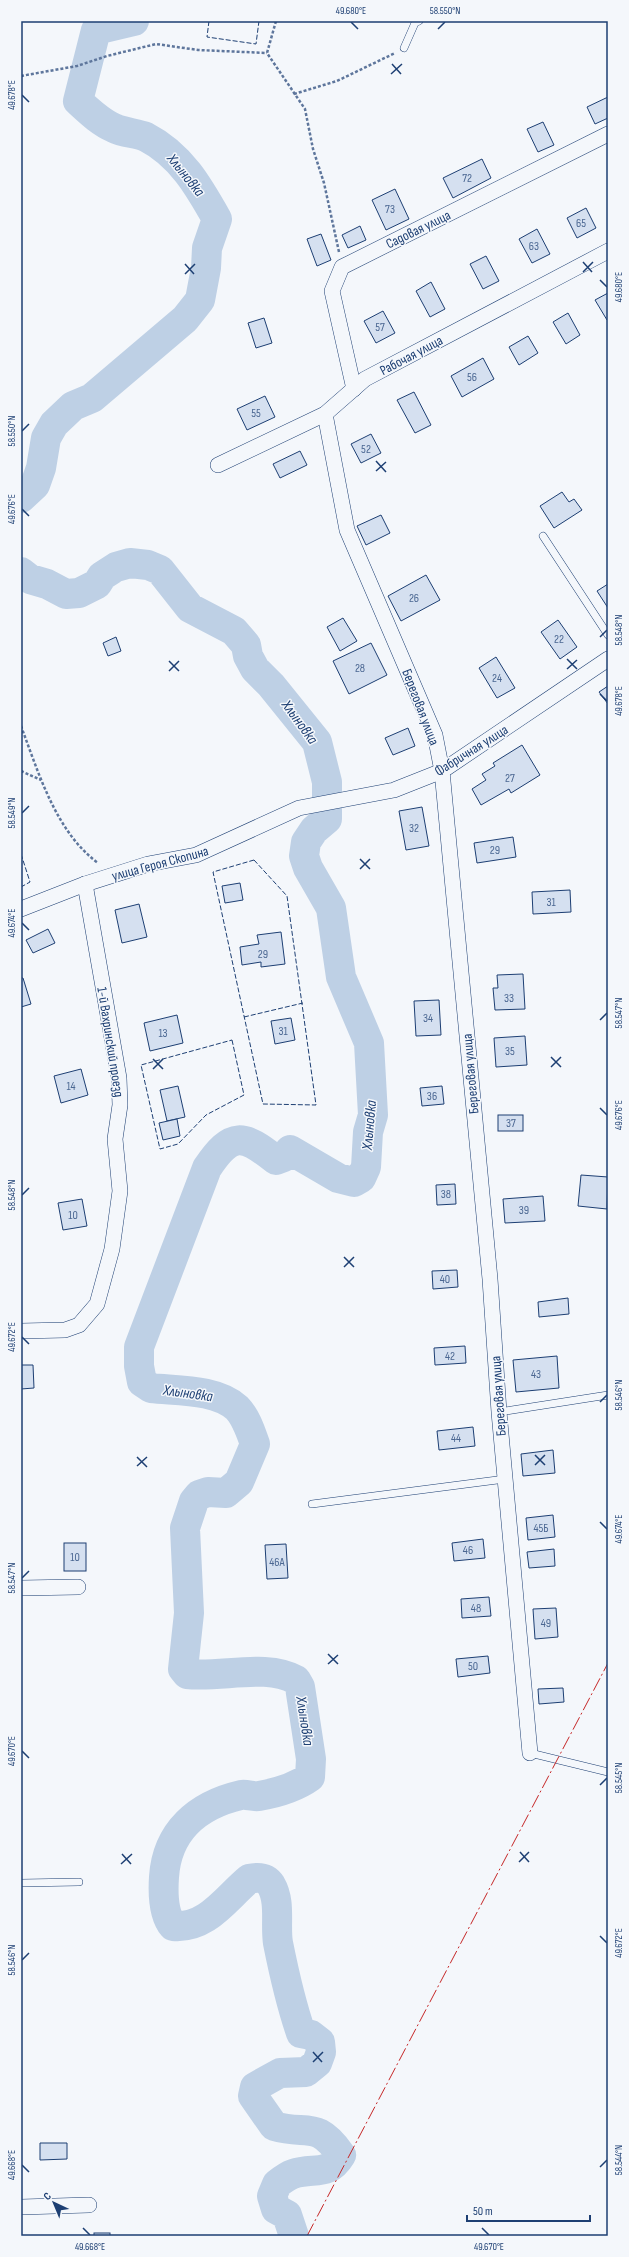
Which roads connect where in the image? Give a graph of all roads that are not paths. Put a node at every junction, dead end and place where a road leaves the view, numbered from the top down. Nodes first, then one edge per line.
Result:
1 (419, 21) edge
2 (404, 48) road end
3 (608, 134) edge
4 (608, 251) edge
5 (354, 389) junction
6 (325, 414) junction
7 (218, 465) dead end
8 (543, 536) dead end
9 (608, 635) edge
10 (608, 659) edge
11 (442, 771) junction
12 (326, 802) joint
13 (85, 884) junction
14 (21, 909) edge
15 (21, 1331) edge
16 (608, 1395) edge
17 (499, 1412) junction
18 (505, 1479) junction
19 (312, 1504) dead end
20 (78, 1587) dead end
21 (21, 1588) edge
22 (530, 1753) joint
23 (608, 1772) edge
24 (79, 1882) dead end
25 (21, 1883) edge
26 (89, 2205) dead end
27 (21, 2207) edge

1 - 2 lane
3 - 5 street, Садовая улица
4 - 5 street, Рабочая улица
5 - 6 street, Рабочая улица
6 - 7 street, Рабочая улица
6 - 11 street, Береговая улица
8 - 9 lane
10 - 11 street, Фабричная улица
11 - 12 street, Фабричная улица
11 - 17 street, Береговая улица
12 - 13 street, улица Героя Скопина
13 - 14 street, улица Героя Скопина
13 - 15 street, 1-й Вахринский проезд
16 - 17 lane
17 - 18 street, Береговая улица
18 - 19 lane
18 - 22 street, Береговая улица
20 - 21 street
22 - 23 lane
24 - 25 lane
26 - 27 street

